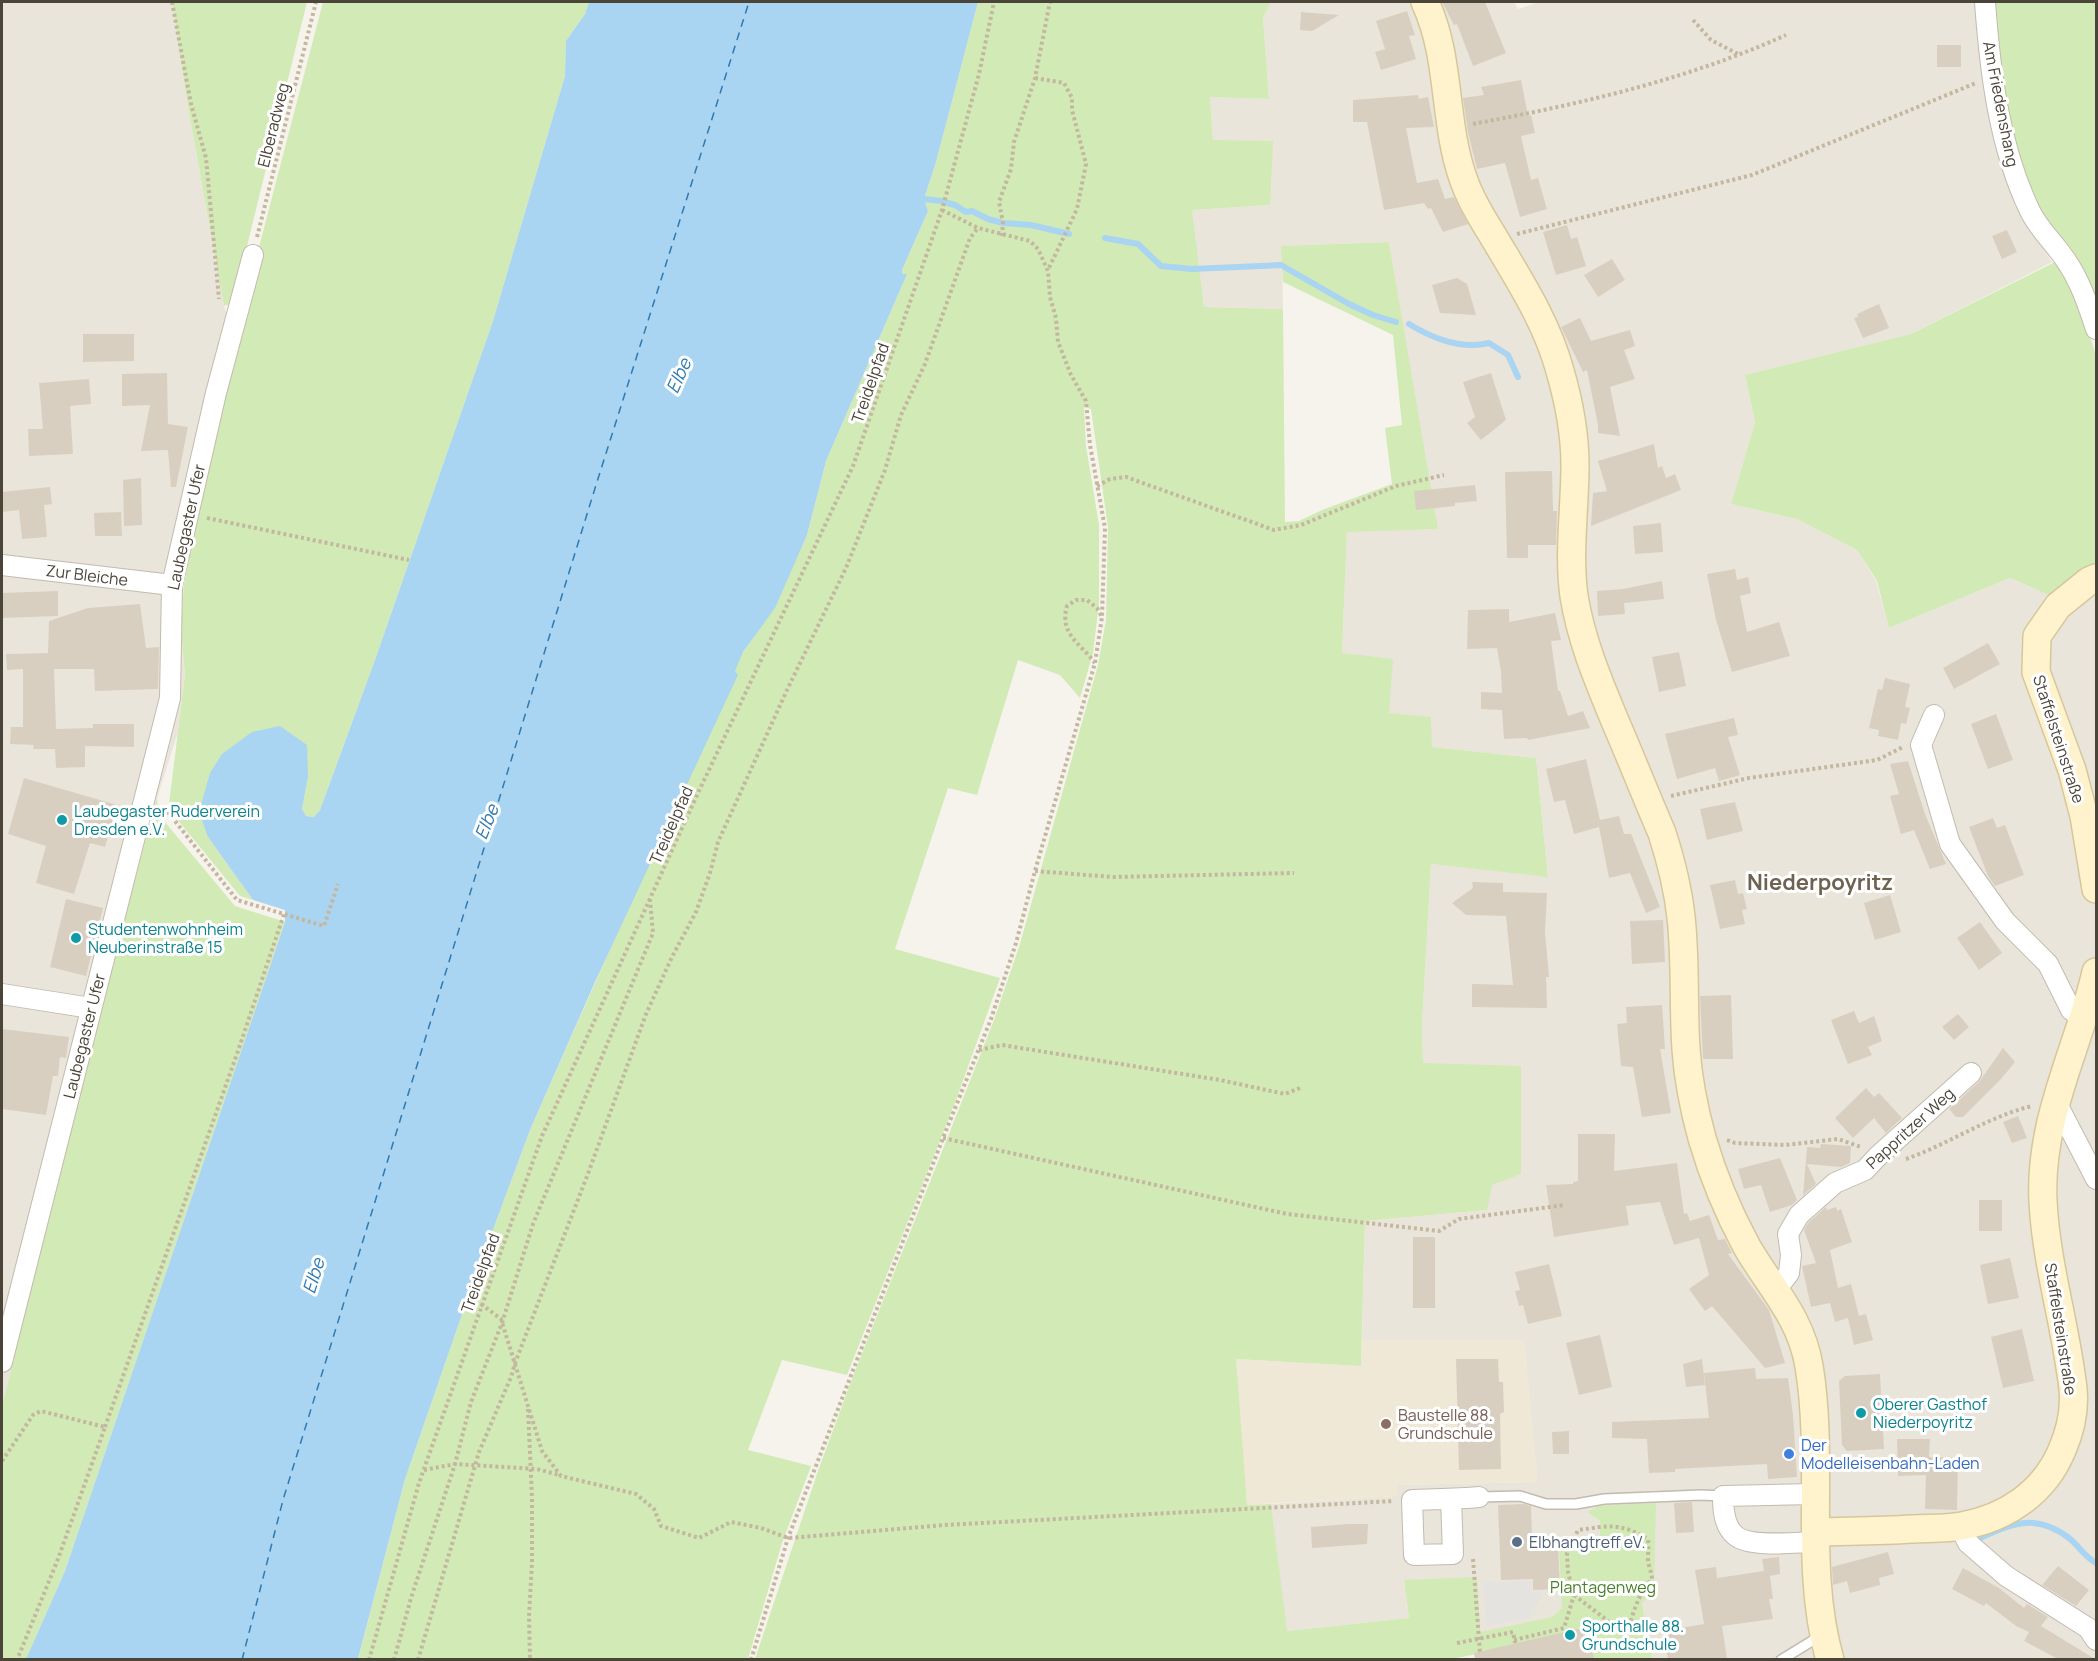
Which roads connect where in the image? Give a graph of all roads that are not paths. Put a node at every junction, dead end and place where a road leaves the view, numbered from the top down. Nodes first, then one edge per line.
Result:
1 (1425, 2) edge
2 (1985, 2) edge
3 (253, 255) road end
4 (2097, 329) edge
5 (2, 565) edge
6 (2097, 578) edge
7 (172, 585) junction
8 (1935, 716) dead end
9 (2097, 889) edge
10 (2097, 972) edge
11 (2, 994) edge
12 (91, 1008) junction
13 (2084, 1018) junction
14 (1971, 1073) dead end
15 (2055, 1100) junction
16 (2097, 1179) edge
17 (1776, 1290) junction
18 (2, 1362) edge
19 (1816, 1494) junction
20 (1723, 1496) junction
21 (1479, 1497) joint
22 (1451, 1499) junction
23 (1960, 1527) junction
24 (1816, 1537) junction
25 (2097, 1640) edge
26 (1827, 1647) edge
27 (1781, 1659) edge

1 - 17 main road
2 - 4 street, Am Friedenshang
3 - 7 street, Laubegaster Ufer
5 - 7 street, Zur Bleiche
6 - 9 main road, Staffelsteinstraße
7 - 12 street, Laubegaster Ufer
8 - 13 street
10 - 13 main road, Staffelsteinstraße
11 - 12 street
12 - 18 street, Laubegaster Ufer
13 - 15 main road, Staffelsteinstraße
14 - 17 street, Pappritzer Weg
15 - 16 street
15 - 23 main road, Staffelsteinstraße
17 - 19 main road
19 - 20 street
19 - 24 main road
20 - 21 lane
20 - 24 street
21 - 22 street
22 - 22 street
23 - 24 main road, Staffelsteinstraße
23 - 25 street
24 - 26 main road
26 - 27 lane

